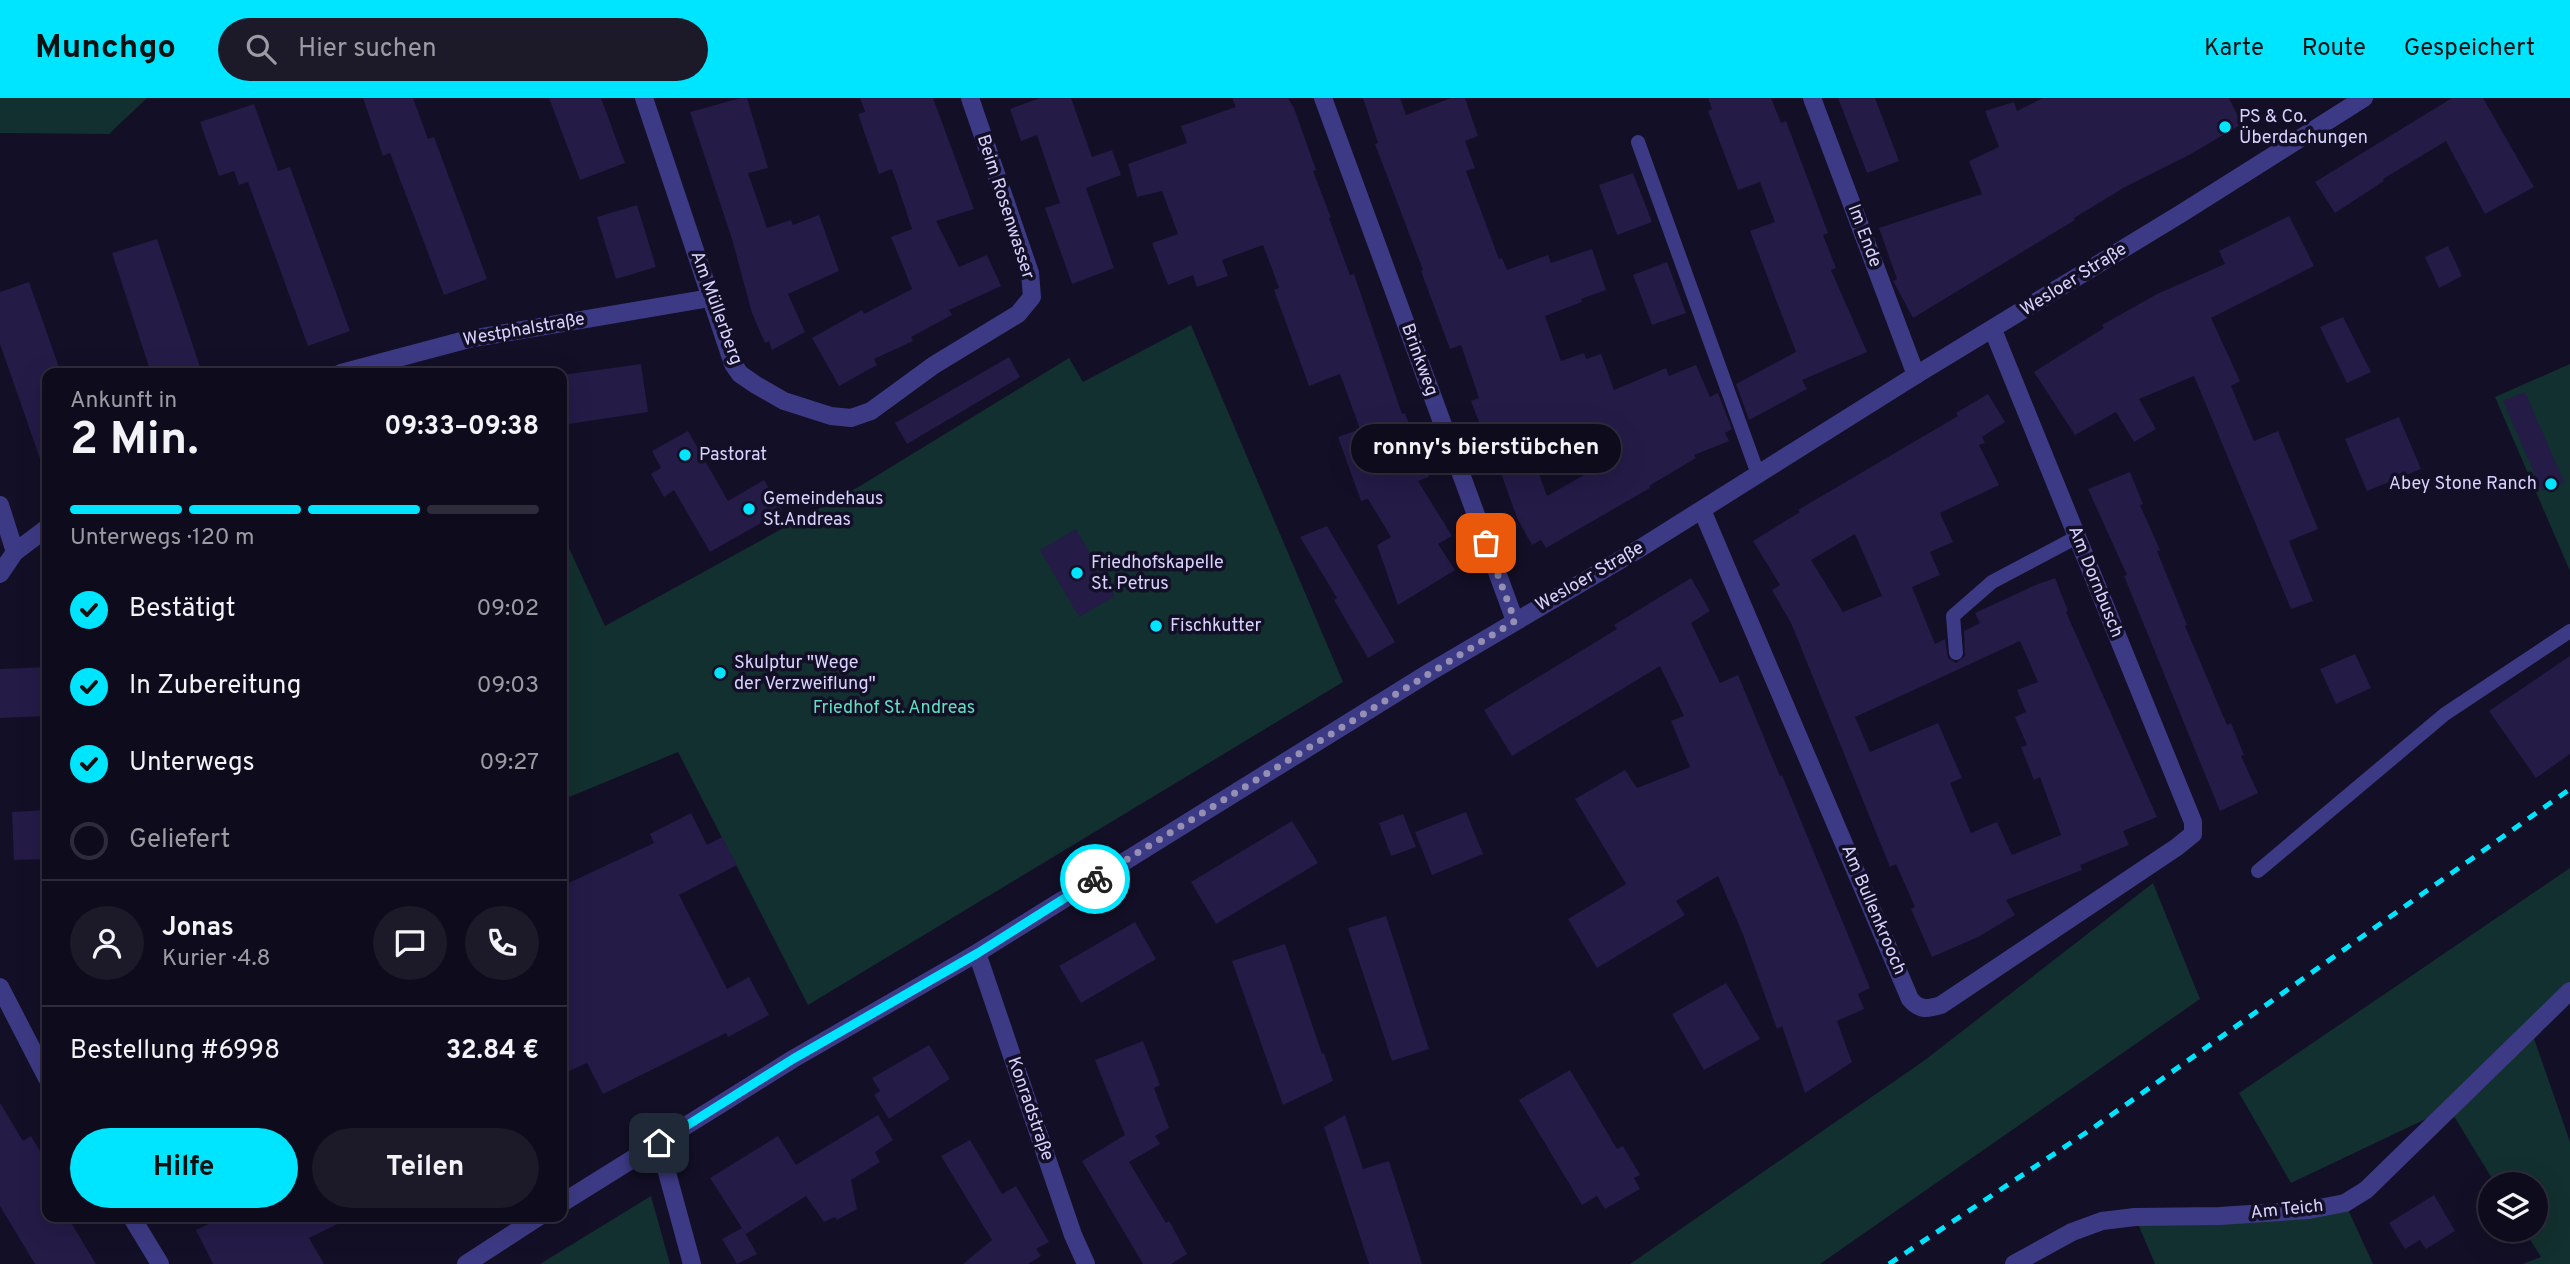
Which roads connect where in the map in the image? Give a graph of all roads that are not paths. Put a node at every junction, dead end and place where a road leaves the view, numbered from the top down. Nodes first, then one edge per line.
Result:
1 (644, 98) edge
2 (970, 98) edge
3 (1323, 98) edge
4 (1812, 98) edge
5 (2364, 98) edge
6 (1639, 142) dead end
7 (710, 298) junction
8 (1018, 314) joint
9 (1993, 330) junction
10 (360, 368) edge
11 (1916, 375) junction
12 (1758, 474) junction
13 (0, 505) edge
14 (1702, 510) junction
15 (42, 532) edge
16 (2077, 537) junction
17 (15, 552) junction
18 (0, 574) edge
19 (1515, 621) junction
20 (2570, 631) edge
21 (1956, 653) dead end
22 (2193, 834) joint
23 (2258, 871) dead end
24 (978, 953) junction
25 (0, 987) edge
26 (2570, 990) edge
27 (42, 1068) edge
28 (659, 1143) junction
29 (567, 1200) edge
30 (135, 1222) edge
31 (531, 1222) edge
32 (160, 1264) edge
33 (466, 1264) edge
34 (692, 1264) edge
35 (1086, 1264) edge
36 (2014, 1264) edge

1 - 7 street, Am Müllerberg
2 - 8 street, Beim Rosenwasser
3 - 19 street, Brinkweg
4 - 11 street, Im Ende
5 - 9 street, Wesloer Straße
6 - 12 lane
7 - 8 street, Am Müllerberg
7 - 10 street, Westphalstraße
9 - 11 street, Wesloer Straße
9 - 16 street, Am Dornbusch
11 - 12 street, Wesloer Straße
12 - 14 street, Wesloer Straße
13 - 17 street
14 - 19 street, Wesloer Straße
14 - 22 street, Am Bullenkrooch
15 - 17 street
16 - 21 lane
16 - 22 street, Am Dornbusch
17 - 18 street
19 - 24 street, Wesloer Straße
20 - 23 lane
24 - 28 street, Wesloer Straße
24 - 35 street, Konradstraße
25 - 27 street
26 - 36 street, Am Teich
28 - 29 street, Wesloer Straße
28 - 34 street
30 - 32 street
31 - 33 street

